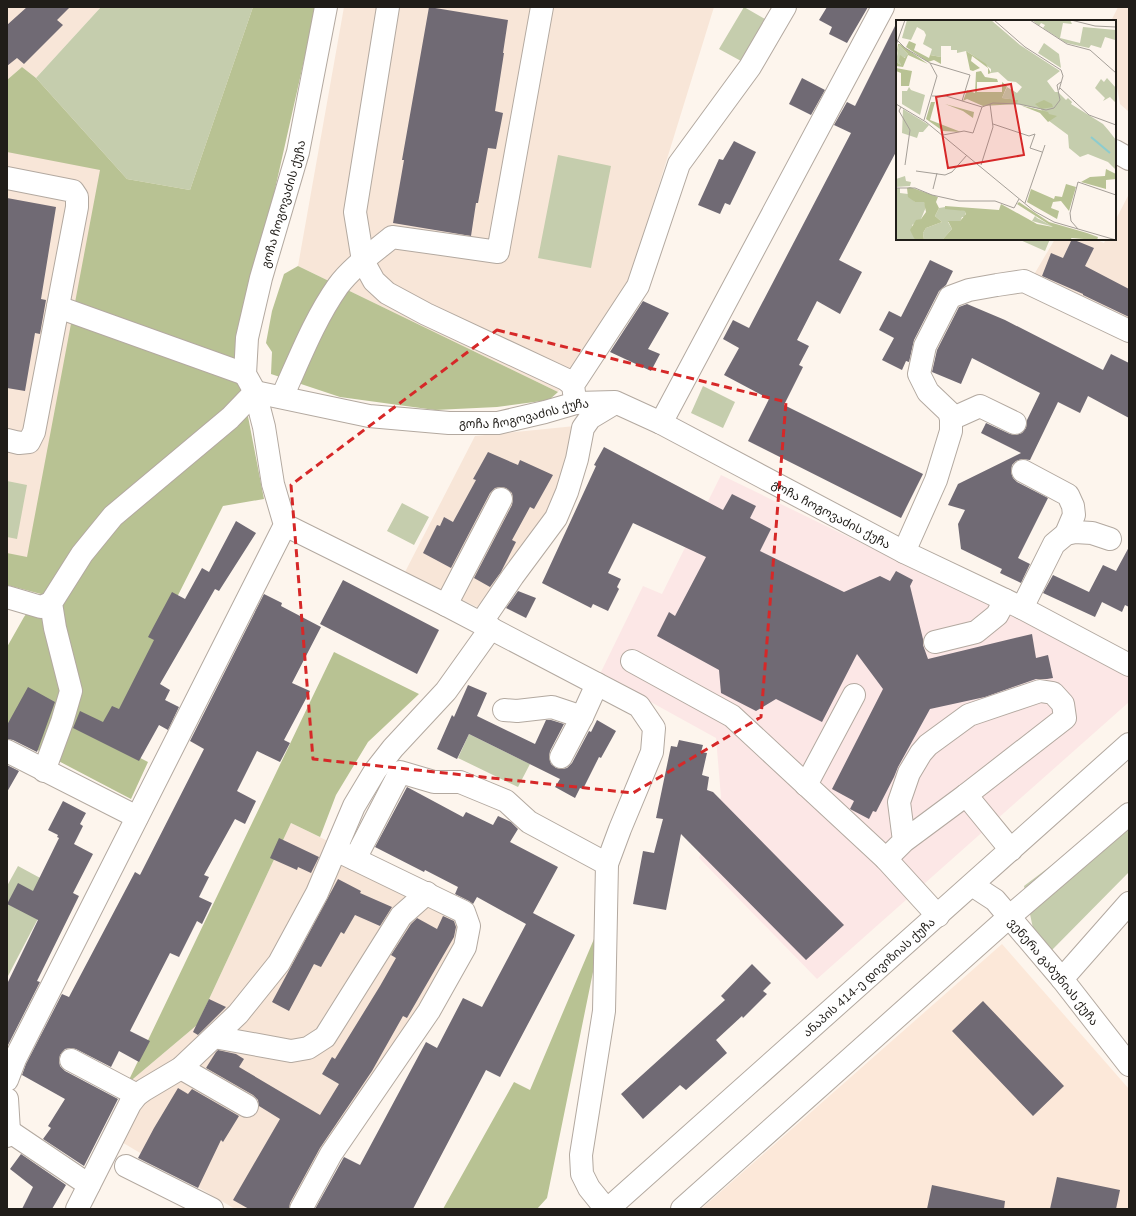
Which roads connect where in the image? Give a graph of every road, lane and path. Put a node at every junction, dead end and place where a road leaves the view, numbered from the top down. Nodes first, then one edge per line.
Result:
1 (326, 7) edge
2 (388, 7) edge
3 (542, 7) edge
4 (785, 7) edge
5 (883, 7) edge
6 (1116, 152) edge
7 (1129, 159) edge
8 (7, 178) edge
9 (363, 261) junction
10 (58, 307) junction
11 (1129, 331) edge
12 (250, 383) junction
13 (575, 394) junction
14 (282, 397) junction
15 (615, 402) junction
16 (951, 419) junction
17 (1016, 422) dead end
18 (661, 423) junction
19 (7, 440) edge
20 (1023, 471) dead end
21 (501, 499) dead end
22 (285, 525) junction
23 (1066, 534) junction
24 (1110, 539) dead end
25 (904, 552) junction
26 (7, 597) edge
27 (51, 603) junction
28 (1014, 604) junction
29 (446, 605) junction
30 (486, 626) junction
31 (935, 642) dead end
32 (632, 661) dead end
33 (1129, 666) edge
34 (597, 684) junction
35 (854, 695) dead end
36 (504, 710) dead end
37 (582, 717) junction
38 (1129, 744) edge
39 (7, 751) edge
40 (561, 757) dead end
41 (44, 771) junction
42 (806, 785) junction
43 (966, 795) junction
44 (1129, 814) edge
45 (137, 818) junction
46 (904, 841) junction
47 (1011, 850) junction
48 (345, 854) junction
49 (886, 859) junction
50 (607, 864) junction
51 (972, 885) junction
52 (427, 893) junction
53 (1129, 903) edge
54 (938, 916) junction
55 (1009, 917) junction
56 (1062, 979) junction
57 (214, 1037) junction
58 (71, 1060) dead end
59 (1129, 1064) edge
60 (182, 1068) junction
61 (7, 1080) edge
62 (137, 1095) junction
63 (7, 1099) edge
64 (247, 1106) dead end
65 (8, 1134) edge
66 (126, 1166) dead end
67 (89, 1185) junction
68 (77, 1209) edge
69 (212, 1209) edge
70 (301, 1209) edge
71 (607, 1209) edge
72 (682, 1209) edge

1 - 12 street, გოჩა ჩოგოვაძის ქუჩა
2 - 9 street
3 - 9 street
4 - 13 street
5 - 18 street
6 - 7 street
8 - 10 street
9 - 13 street
9 - 14 street
10 - 12 street
10 - 19 street
11 - 16 street
12 - 14 street, გოჩა ჩოგოვაძის ქუჩა
12 - 22 street
12 - 27 street
13 - 14 street, გოჩა ჩოგოვაძის ქუჩა
13 - 15 street, გოჩა ჩოგოვაძის ქუჩა
15 - 18 street, გოჩა ჩოგოვაძის ქუჩა
15 - 30 street
16 - 17 street
16 - 25 street
18 - 25 street, გოჩა ჩოგოვაძის ქუჩა
20 - 23 street
21 - 29 street
22 - 29 street
22 - 45 street
23 - 24 street
23 - 28 street
25 - 28 street, გოჩა ჩოგოვაძის ქუჩა
26 - 27 street
27 - 41 street
28 - 31 street
28 - 33 street, გოჩა ჩოგოვაძის ქუჩა
29 - 30 street
30 - 34 street
30 - 48 street
32 - 42 street
34 - 37 street
34 - 50 street
35 - 42 street
36 - 37 street
37 - 40 street
38 - 47 street, ანაპის 414-ე დივიზიას ქუჩა
39 - 41 street
41 - 45 street
42 - 49 street
43 - 46 street
43 - 46 street
43 - 47 street
44 - 55 street
45 - 61 street
46 - 49 street
47 - 51 street, ანაპის 414-ე დივიზიას ქუჩა
48 - 50 street
48 - 52 street
48 - 57 street
49 - 54 street
50 - 71 street
51 - 54 street, ანაპის 414-ე დივიზიას ქუჩა
51 - 55 street, ვენერა გაბუნიას ქუჩა
52 - 57 street
52 - 70 street
53 - 56 street
54 - 71 street, ანაპის 414-ე დივიზიას ქუჩა
55 - 56 street, ვენერა გაბუნიას ქუჩა
55 - 72 street
56 - 59 street, ვენერა გაბუნიას ქუჩა
57 - 60 street
58 - 62 street
60 - 62 street
60 - 64 street
62 - 67 street
63 - 65 street
65 - 67 street
66 - 69 street
67 - 68 street

